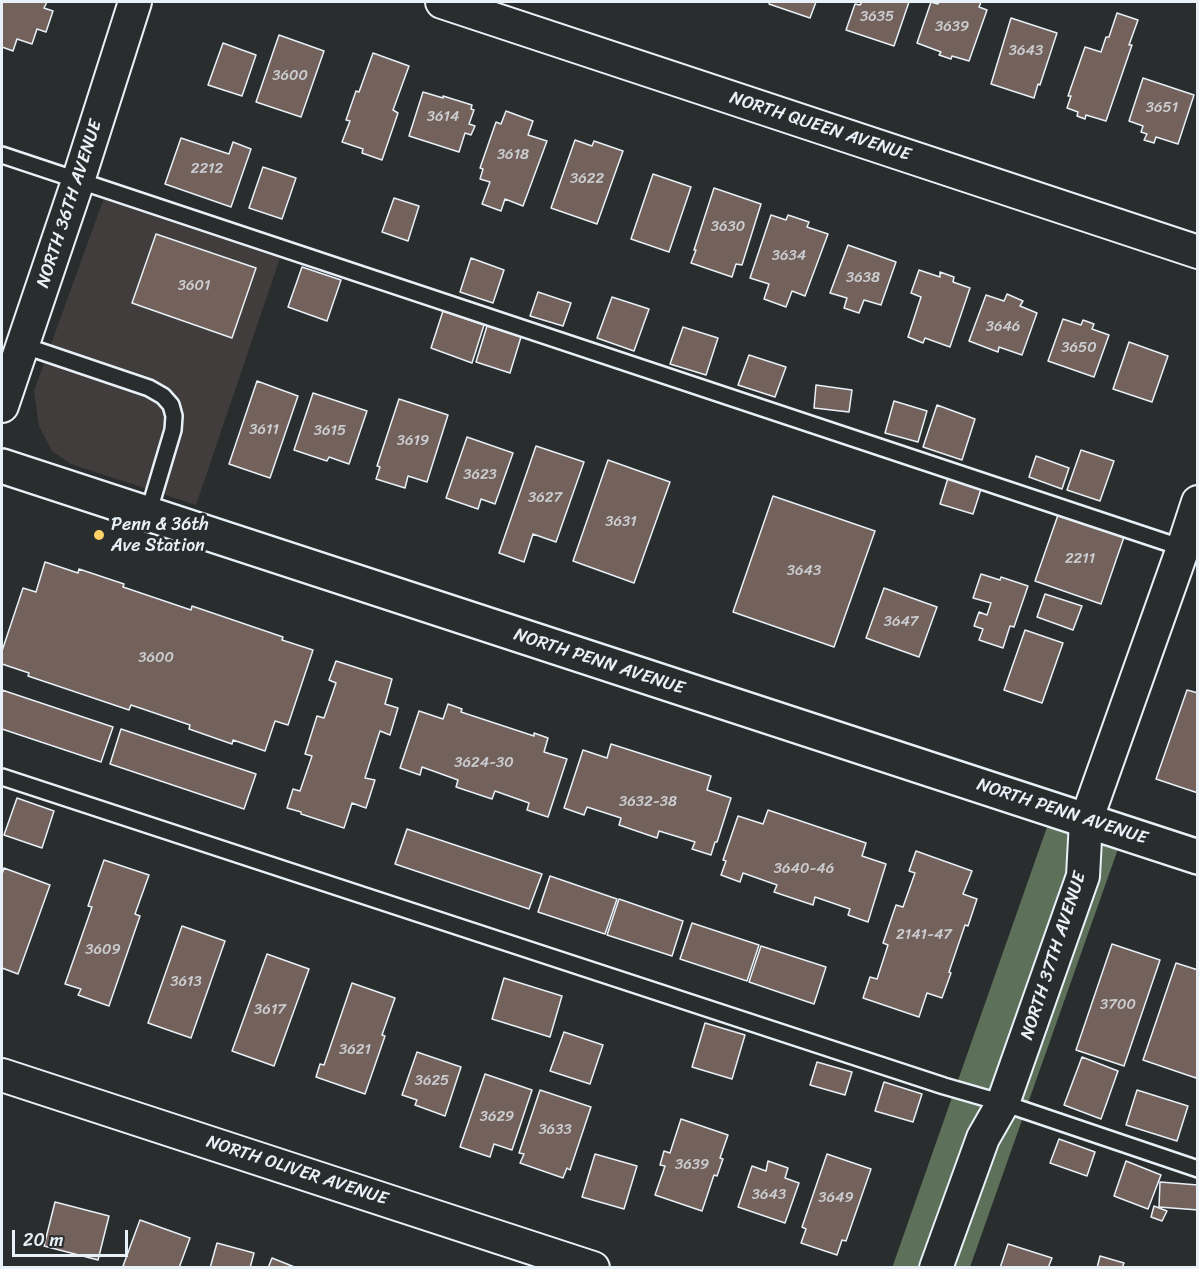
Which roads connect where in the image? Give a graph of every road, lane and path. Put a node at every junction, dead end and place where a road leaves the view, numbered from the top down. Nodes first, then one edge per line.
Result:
1 (135, 2) edge
2 (442, 2) edge
3 (2, 155) edge
4 (78, 181) junction
5 (1197, 252) edge
6 (22, 345) junction
7 (2, 406) edge
8 (2, 466) edge
9 (1197, 502) edge
10 (148, 514) junction
11 (1190, 551) edge
12 (2, 777) edge
13 (1086, 821) junction
14 (1197, 857) edge
15 (2, 1075) edge
16 (1003, 1103) junction
17 (1197, 1169) edge
18 (593, 1268) edge
19 (936, 1268) edge

1 - 4 street, NORTH 36TH AVENUE
2 - 5 street, NORTH QUEEN AVENUE
3 - 4 lane
4 - 6 street, NORTH 36TH AVENUE
4 - 11 lane
6 - 7 street, NORTH 36TH AVENUE
6 - 10 lane
8 - 10 main road, NORTH PENN AVENUE
9 - 11 street, NORTH 37TH AVENUE
10 - 13 main road, NORTH PENN AVENUE
11 - 13 street, NORTH 37TH AVENUE
12 - 16 lane
13 - 14 main road, NORTH PENN AVENUE
13 - 16 street, NORTH 37TH AVENUE
15 - 18 street, NORTH OLIVER AVENUE
16 - 17 lane
16 - 19 street, NORTH 37TH AVENUE

